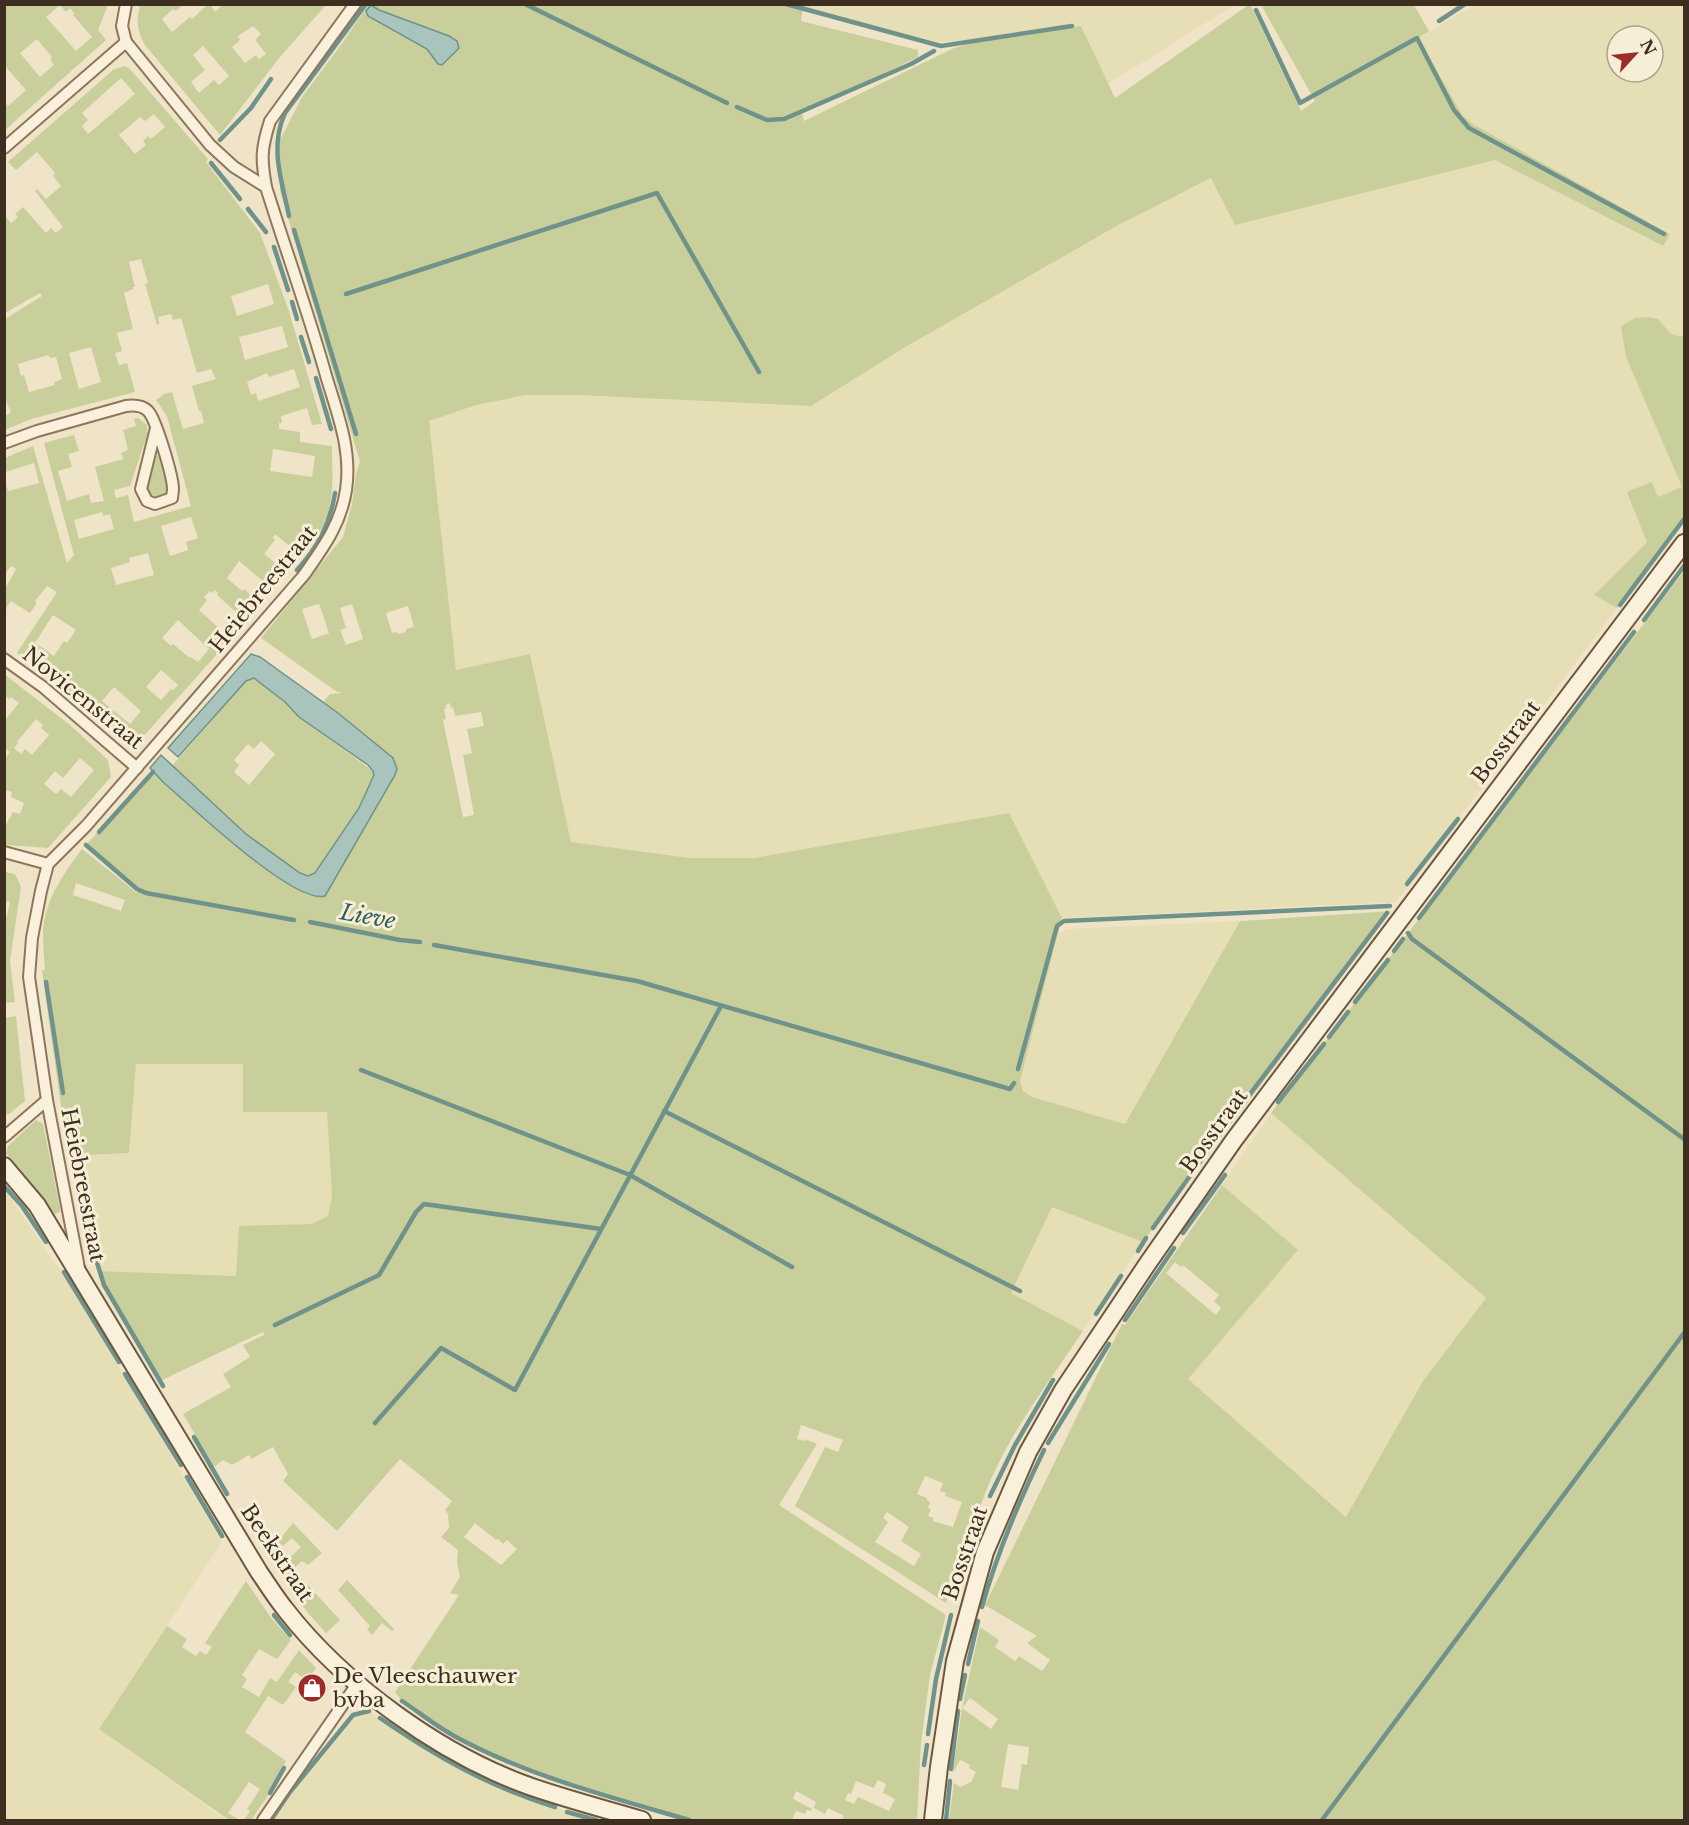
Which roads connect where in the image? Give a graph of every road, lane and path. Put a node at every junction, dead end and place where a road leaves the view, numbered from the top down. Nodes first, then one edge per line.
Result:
1 (126, 4) edge
2 (355, 4) edge
3 (126, 42) junction
4 (4, 148) edge
5 (266, 187) junction
6 (156, 428) junction
7 (4, 443) edge
8 (1684, 543) edge
9 (4, 659) edge
10 (138, 768) junction
11 (4, 852) edge
12 (48, 864) junction
13 (47, 1100) junction
14 (4, 1137) edge
15 (4, 1166) edge
16 (81, 1277) junction
17 (357, 1684) junction
18 (263, 1821) edge
19 (642, 1821) edge
20 (933, 1821) edge

1 - 3 street
2 - 5 street, Heiebreestraat
3 - 4 street
3 - 5 street
5 - 10 street, Heiebreestraat
6 - 6 street
6 - 7 street
8 - 20 street, Bosstraat
9 - 10 street, Novicenstraat
10 - 12 street, Heiebreestraat
11 - 12 street
12 - 13 street, Heiebreestraat
13 - 14 street, Heiebreestraat
13 - 16 street, Heiebreestraat
15 - 16 street, Beekstraat
16 - 17 street, Beekstraat
17 - 18 street
17 - 19 street, Beekstraat

